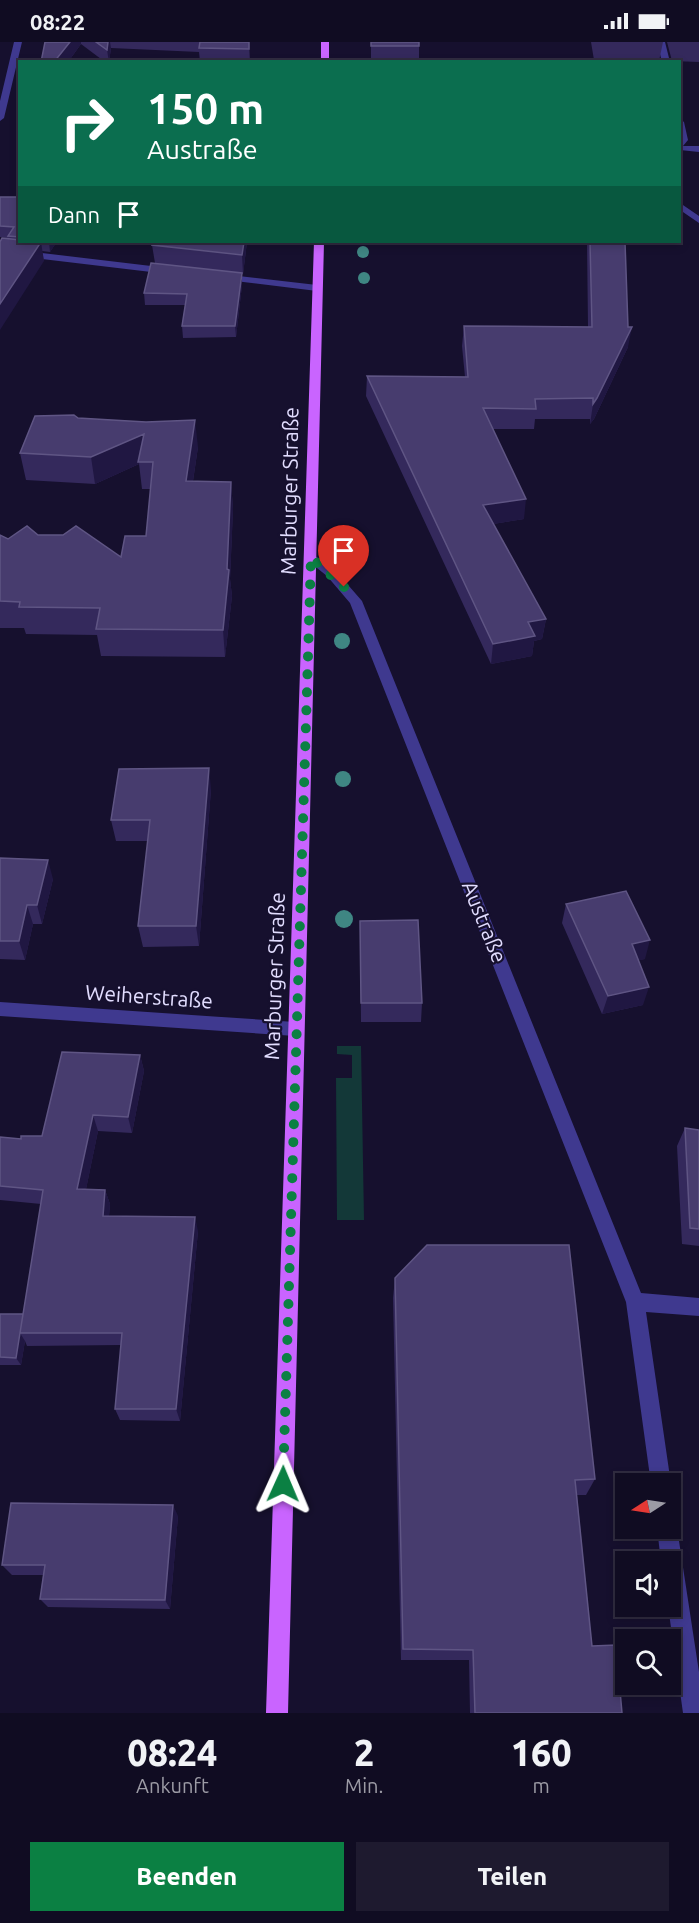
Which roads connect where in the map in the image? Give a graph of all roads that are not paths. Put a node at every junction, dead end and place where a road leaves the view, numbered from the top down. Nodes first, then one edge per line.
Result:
1 (18, 42) edge
2 (325, 42) edge
3 (661, 42) edge
4 (325, 60) edge
5 (666, 60) edge
6 (0, 118) edge
7 (681, 126) edge
8 (681, 144) edge
9 (681, 146) edge
10 (699, 149) edge
11 (681, 207) edge
12 (699, 220) edge
13 (319, 243) edge
14 (0, 251) edge
15 (176, 272) edge
16 (211, 276) edge
17 (316, 288) junction
18 (311, 557) junction
19 (0, 1010) edge
20 (295, 1029) junction
21 (635, 1302) junction
22 (699, 1307) edge
23 (659, 1473) edge
24 (670, 1539) edge
25 (277, 1713) edge
26 (694, 1713) edge

1 - 6 street
2 - 4 main road
3 - 5 street
7 - 8 street
9 - 10 street
11 - 12 street
13 - 17 main road, Marburger Straße
14 - 15 street
16 - 17 street
17 - 18 main road, Marburger Straße
18 - 20 main road, Marburger Straße
18 - 21 street, Austraße
19 - 20 street, Weiherstraße
20 - 25 main road, Marburger Straße
21 - 22 street
21 - 23 street, Austraße
24 - 26 street

